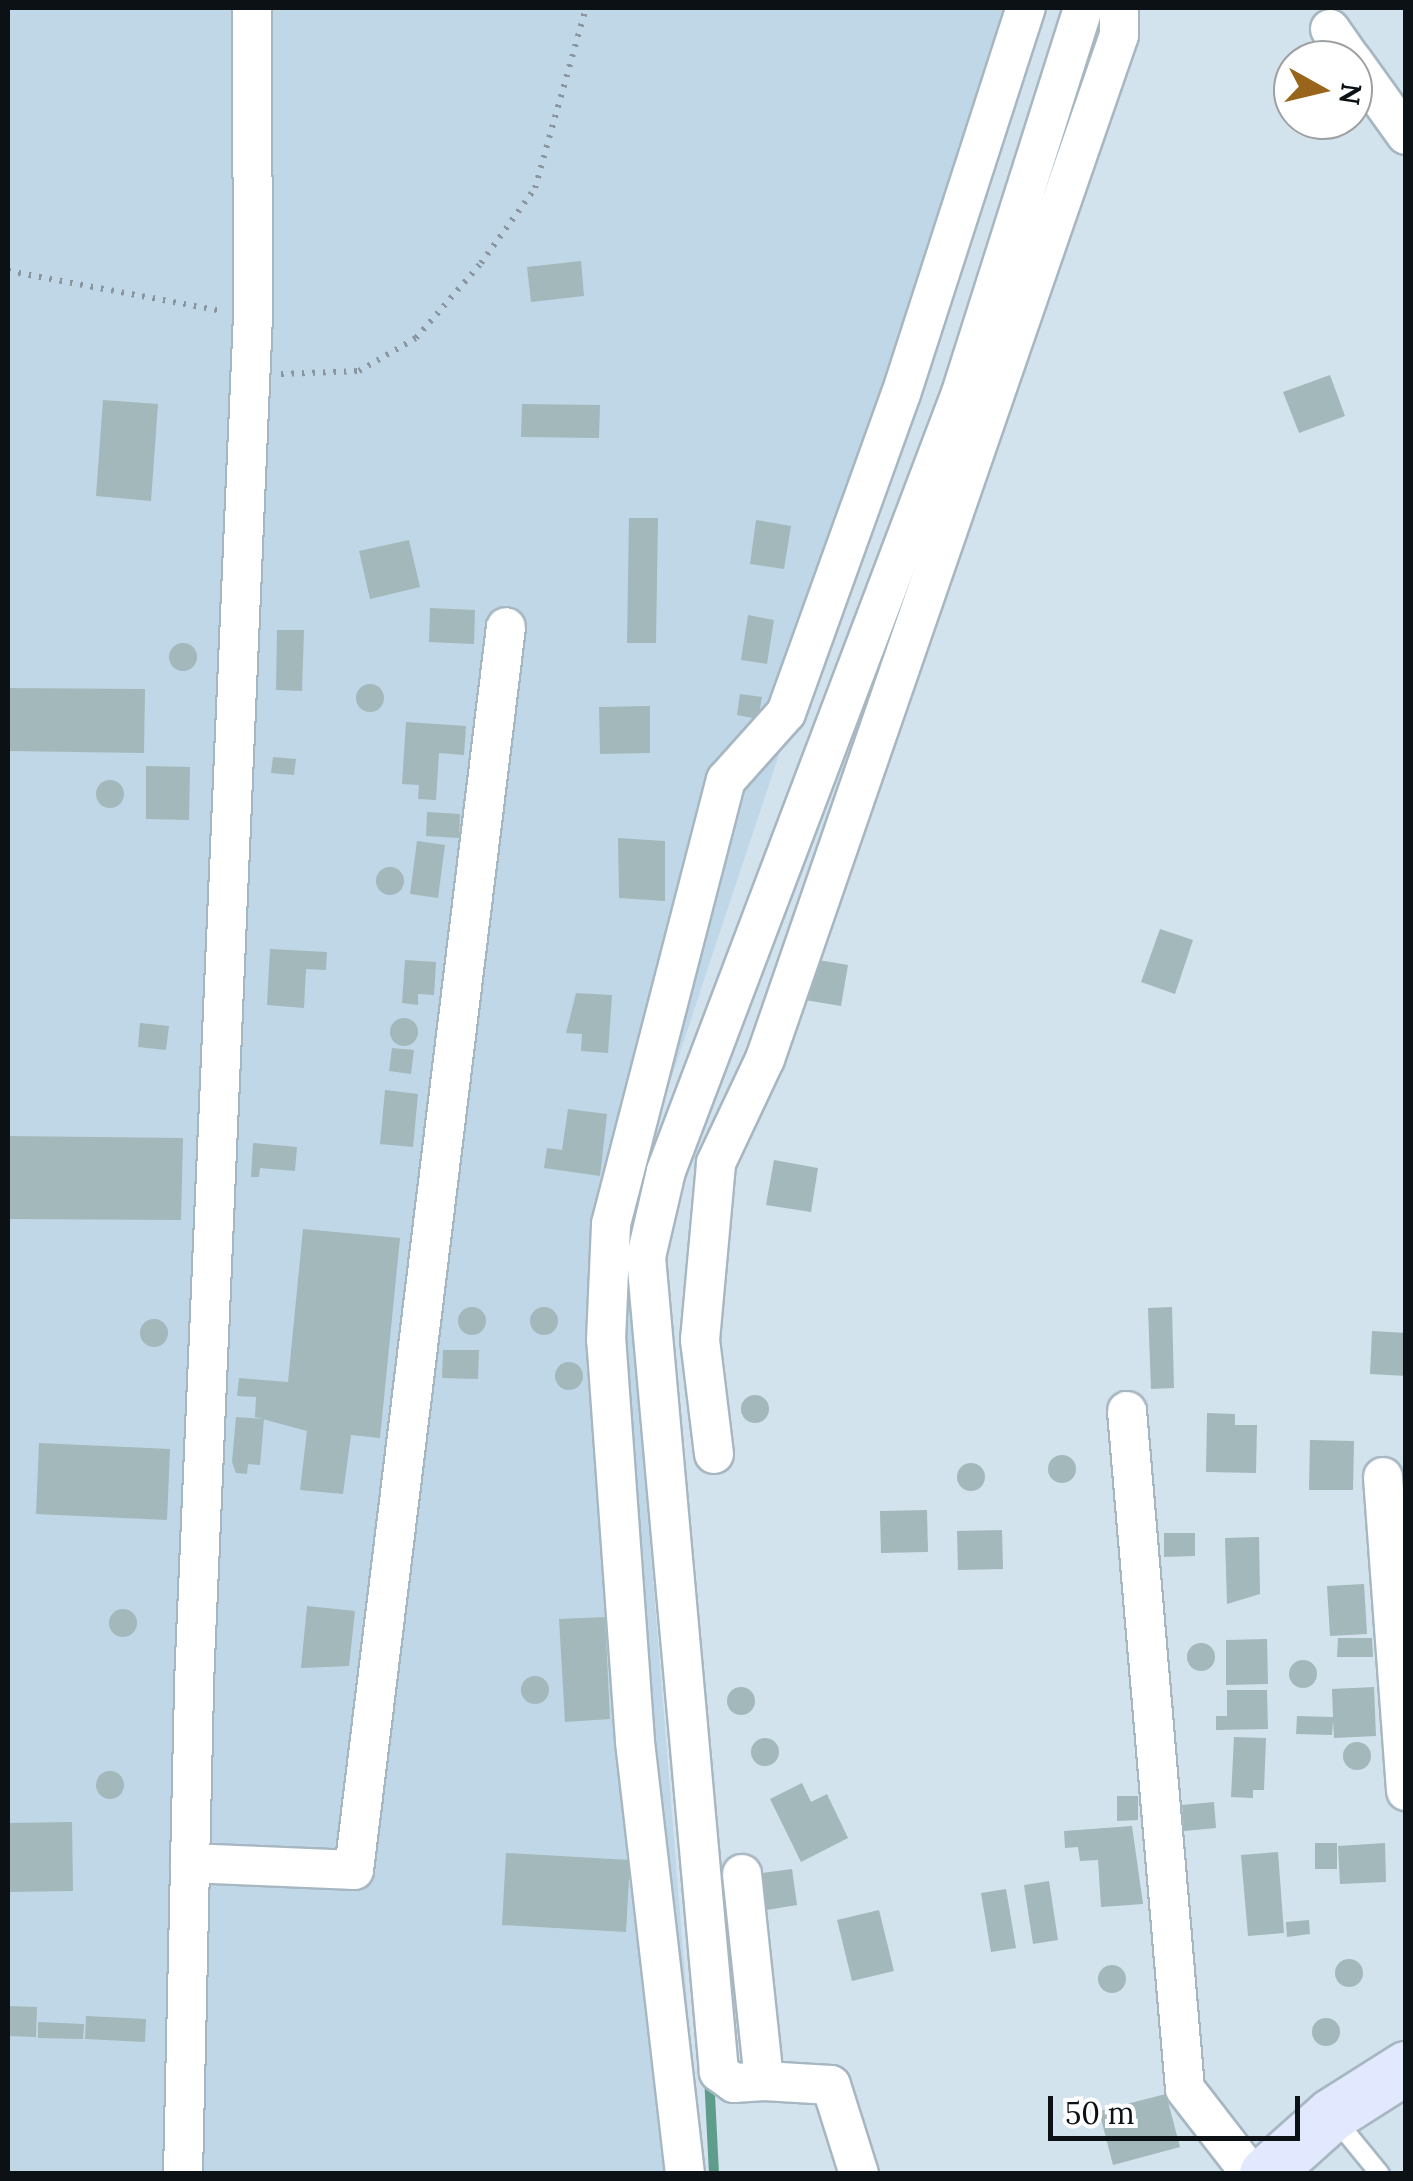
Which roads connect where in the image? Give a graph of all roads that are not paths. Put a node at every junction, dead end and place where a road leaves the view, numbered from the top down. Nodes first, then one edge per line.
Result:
1 (252, 8) edge
2 (1026, 8) edge
3 (1083, 8) edge
4 (1119, 8) edge
5 (1330, 29) dead end
6 (1338, 40) edge
7 (1373, 88) edge
8 (1406, 135) edge
9 (506, 627) dead end
10 (1127, 1410) dead end
11 (714, 1454) dead end
12 (1383, 1478) dead end
13 (1406, 1791) edge
14 (190, 1863) junction
15 (742, 1874) dead end
16 (1406, 2068) edge
17 (764, 2081) junction
18 (1332, 2115) junction
19 (183, 2174) edge
20 (686, 2174) edge
21 (859, 2174) edge
22 (1251, 2174) edge
23 (1266, 2174) edge
24 (1380, 2174) edge

1 - 14 street
2 - 20 street
3 - 17 street
4 - 11 street
5 - 6 street
7 - 8 street
9 - 14 street
10 - 22 street
12 - 13 street
14 - 19 street
15 - 17 street
16 - 18 main road
17 - 21 street
18 - 23 main road
18 - 24 lane

